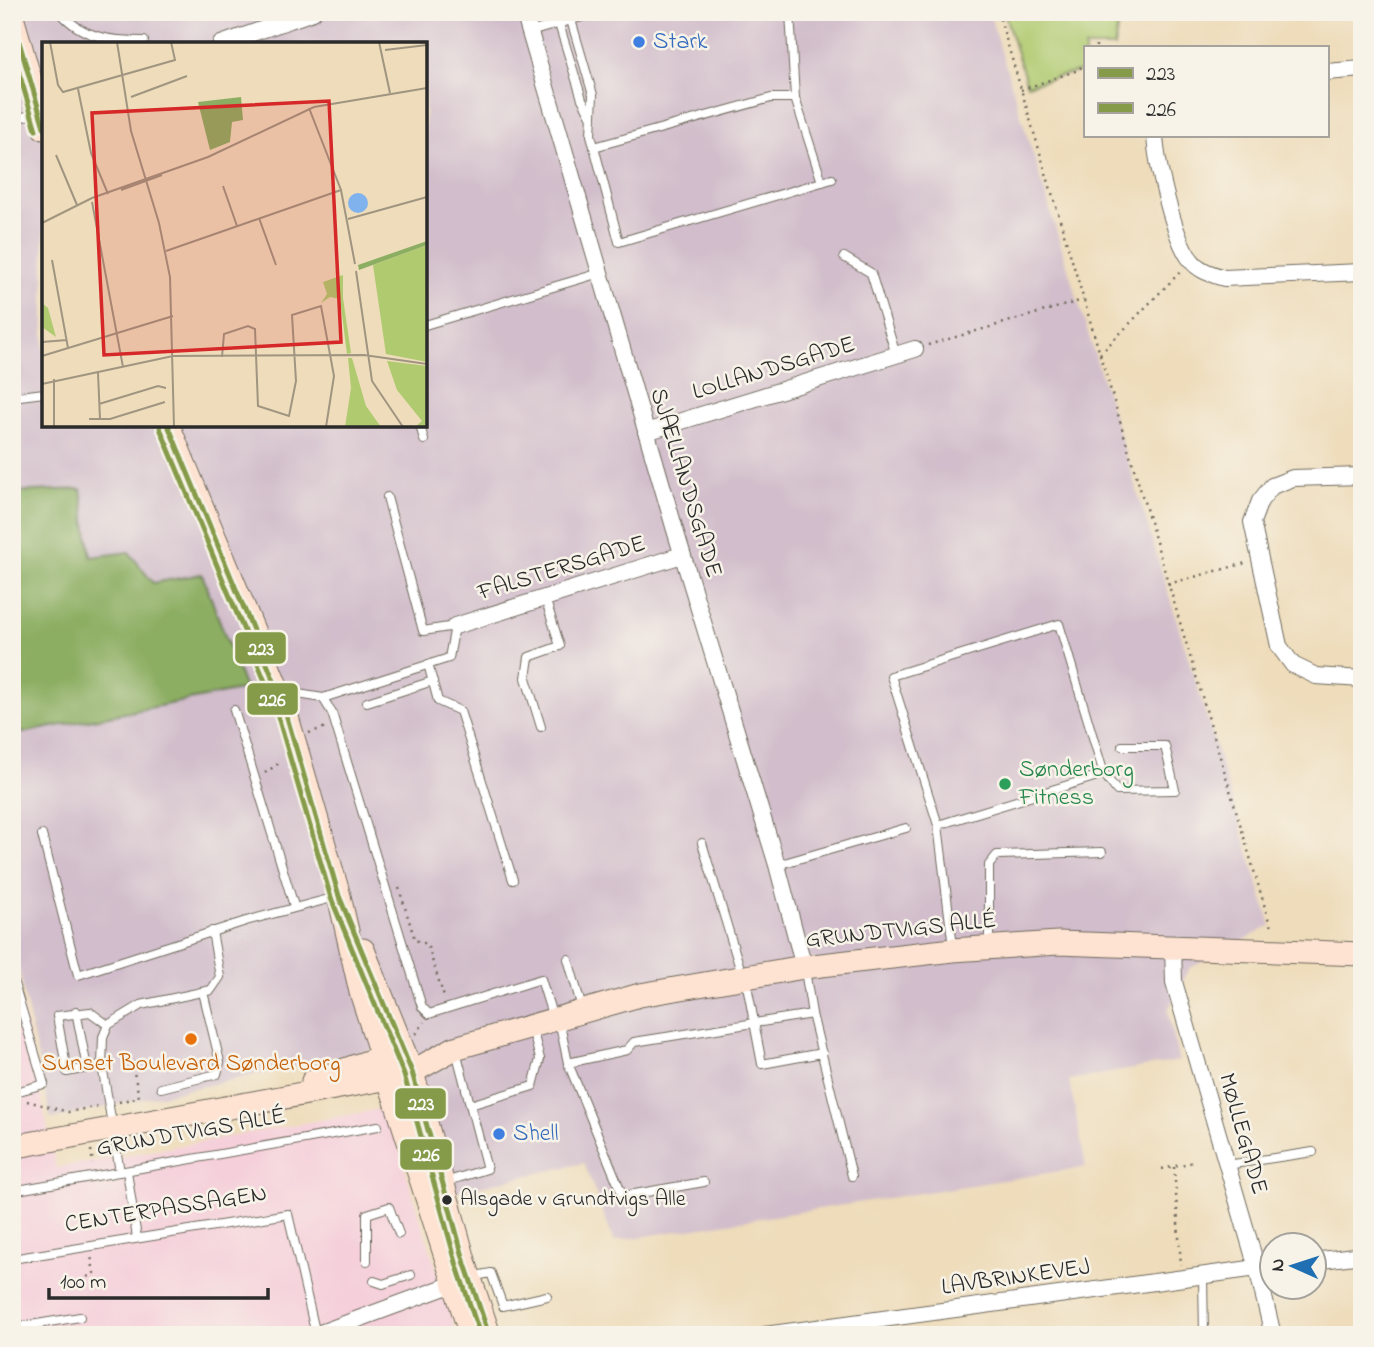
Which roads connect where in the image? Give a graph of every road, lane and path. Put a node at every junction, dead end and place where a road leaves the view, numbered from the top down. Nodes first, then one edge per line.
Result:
1 (60, 12) edge
2 (313, 12) edge
3 (524, 12) edge
4 (599, 12) edge
5 (790, 12) edge
6 (999, 12) edge
7 (12, 17) edge
8 (571, 20) junction
9 (559, 23) junction
10 (530, 32) junction
11 (144, 41) dead end
12 (226, 42) edge
13 (1084, 65) edge
14 (1362, 69) edge
15 (1328, 72) edge
16 (1021, 90) junction
17 (795, 98) junction
18 (42, 117) edge
19 (12, 120) edge
20 (594, 120) junction
21 (1155, 136) edge
22 (594, 147) junction
23 (832, 179) dead end
24 (822, 182) junction
25 (844, 257) dead end
26 (1191, 261) junction
27 (1362, 272) edge
28 (600, 273) junction
29 (1083, 300) junction
30 (427, 324) edge
31 (915, 349) joint
32 (1100, 354) junction
33 (896, 355) junction
34 (42, 393) edge
35 (12, 397) edge
36 (169, 427) edge
37 (421, 427) edge
38 (646, 432) junction
39 (424, 440) dead end
40 (1362, 476) edge
41 (387, 497) dead end
42 (682, 555) junction
43 (1258, 560) junction
44 (1168, 584) junction
45 (545, 598) junction
46 (455, 626) junction
47 (428, 664) junction
48 (1362, 679) edge
49 (433, 681) junction
50 (323, 698) junction
51 (282, 700) junction
52 (367, 702) dead end
53 (234, 710) dead end
54 (335, 724) junction
55 (541, 727) dead end
56 (311, 732) dead end
57 (1122, 746) dead end
58 (296, 751) junction
59 (1104, 774) junction
60 (255, 780) junction
61 (938, 825) junction
62 (906, 828) dead end
63 (42, 835) dead end
64 (702, 843) dead end
65 (1102, 852) dead end
66 (777, 865) junction
67 (395, 876) dead end
68 (513, 880) dead end
69 (339, 896) junction
70 (295, 906) junction
71 (212, 931) junction
72 (1173, 946) junction
73 (989, 948) junction
74 (953, 950) junction
75 (1278, 951) junction
76 (1362, 954) edge
77 (568, 959) dead end
78 (804, 967) junction
79 (744, 977) junction
80 (12, 978) edge
81 (203, 992) junction
82 (456, 994) dead end
83 (583, 1011) junction
84 (76, 1012) junction
85 (812, 1014) junction
86 (548, 1020) junction
87 (754, 1023) junction
88 (108, 1025) junction
89 (455, 1048) junction
90 (822, 1053) junction
91 (170, 1055) dead end
92 (568, 1063) junction
93 (398, 1064) junction
94 (102, 1065) junction
95 (87, 1068) junction
96 (161, 1088) dead end
97 (15, 1093) edge
98 (139, 1097) dead end
99 (470, 1105) junction
100 (68, 1112) dead end
101 (378, 1126) dead end
102 (112, 1130) junction
103 (12, 1147) edge
104 (1313, 1152) dead end
105 (1194, 1162) dead end
106 (1227, 1165) junction
107 (1174, 1167) junction
108 (1162, 1169) dead end
109 (124, 1172) junction
110 (852, 1176) dead end
111 (441, 1181) junction
112 (704, 1182) dead end
113 (12, 1191) edge
114 (399, 1234) dead end
115 (138, 1237) junction
116 (89, 1245) junction
117 (1258, 1248) edge
118 (1362, 1255) edge
119 (12, 1259) edge
120 (1328, 1259) edge
121 (367, 1261) dead end
122 (1258, 1268) edge
123 (411, 1275) dead end
124 (1203, 1276) junction
125 (1183, 1278) junction
126 (462, 1280) junction
127 (374, 1281) dead end
128 (75, 1283) dead end
129 (547, 1296) dead end
130 (1269, 1302) edge
131 (80, 1317) dead end
132 (12, 1328) edge
133 (315, 1335) edge
134 (471, 1335) edge
135 (489, 1335) edge
136 (765, 1335) edge
137 (1204, 1335) edge
138 (1273, 1335) edge

1 - 11 lane
2 - 12 street
3 - 10 street, SJÆLLANDSGADE
4 - 8 lane
5 - 17 lane
6 - 16 path
7 - 18 street
8 - 9 lane
8 - 20 lane
9 - 10 lane
9 - 20 lane
10 - 28 street, SJÆLLANDSGADE
13 - 16 path
14 - 15 street
16 - 29 path
17 - 22 lane
17 - 24 lane
18 - 19 lane
20 - 22 lane
21 - 26 street
22 - 24 lane
23 - 24 lane
25 - 33 lane
26 - 27 street
26 - 32 path
28 - 30 lane
28 - 38 street, SJÆLLANDSGADE
29 - 31 path
29 - 32 path
31 - 33 street, LOLLANDSGADE
32 - 44 path
33 - 38 street, LOLLANDSGADE
34 - 35 lane
36 - 51 street
37 - 39 lane
38 - 42 street, SJÆLLANDSGADE
40 - 43 street
41 - 46 lane
42 - 45 street, FALSTERSGADE
42 - 66 street, SJÆLLANDSGADE
43 - 44 path
43 - 48 street
44 - 75 path
45 - 46 street, FALSTERSGADE
45 - 55 lane
46 - 47 lane
47 - 49 lane
47 - 50 lane
49 - 52 lane
49 - 68 lane
50 - 51 lane
50 - 54 lane
51 - 58 street
53 - 60 lane
54 - 56 path
54 - 86 lane
57 - 59 lane
58 - 60 path
58 - 69 street
59 - 61 lane
59 - 61 lane
60 - 70 lane
61 - 74 lane
62 - 66 lane
63 - 71 lane
64 - 79 lane
65 - 73 lane
66 - 78 street, SJÆLLANDSGADE
67 - 82 path
69 - 70 lane
69 - 93 street
69 - 93 street
70 - 71 lane
71 - 81 lane
72 - 73 street, GRUNDTVIGS ALLÉ
72 - 75 street, GRUNDTVIGS ALLÉ
72 - 106 street, MØLLEGADE
73 - 74 street, GRUNDTVIGS ALLÉ
74 - 78 street, GRUNDTVIGS ALLÉ
75 - 76 street, GRUNDTVIGS ALLÉ
77 - 83 lane
78 - 79 street, GRUNDTVIGS ALLÉ
78 - 85 lane
79 - 83 street, GRUNDTVIGS ALLÉ
79 - 87 lane
80 - 97 lane
81 - 88 lane
81 - 96 lane
83 - 86 street, GRUNDTVIGS ALLÉ
84 - 88 lane
84 - 95 lane
84 - 95 lane
85 - 87 lane
85 - 90 lane
86 - 89 street, GRUNDTVIGS ALLÉ
86 - 92 lane
86 - 99 lane
87 - 90 lane
87 - 92 lane
88 - 94 lane, GRUNDTVIGS ALLÉ
89 - 93 street, GRUNDTVIGS ALLÉ
89 - 99 lane
90 - 110 lane
91 - 98 path
92 - 112 lane
93 - 102 street, GRUNDTVIGS ALLÉ
93 - 111 street
93 - 126 street
94 - 95 lane
94 - 102 lane, GRUNDTVIGS ALLÉ
97 - 100 path
99 - 111 lane
101 - 109 lane, GRUNDTVIGS ALLÉ
102 - 103 street, GRUNDTVIGS ALLÉ
102 - 109 lane
104 - 106 lane
105 - 107 path
106 - 117 street, MØLLEGADE
107 - 108 path
107 - 125 path
109 - 113 lane, GRUNDTVIGS ALLÉ
109 - 115 lane
111 - 126 street
114 - 121 lane
115 - 116 lane, CENTERPASSAGEN
115 - 133 lane, CENTERPASSAGEN
116 - 119 lane, CENTERPASSAGEN
116 - 128 path
118 - 120 street
122 - 124 street, LAVBRINKEVEJ
123 - 127 lane
124 - 125 street, LAVBRINKEVEJ
124 - 137 lane
125 - 136 street, LAVBRINKEVEJ
126 - 129 lane
126 - 133 street, CENTERPASSAGEN
126 - 134 street
126 - 135 street
130 - 138 street, MØLLEGADE
131 - 132 lane

